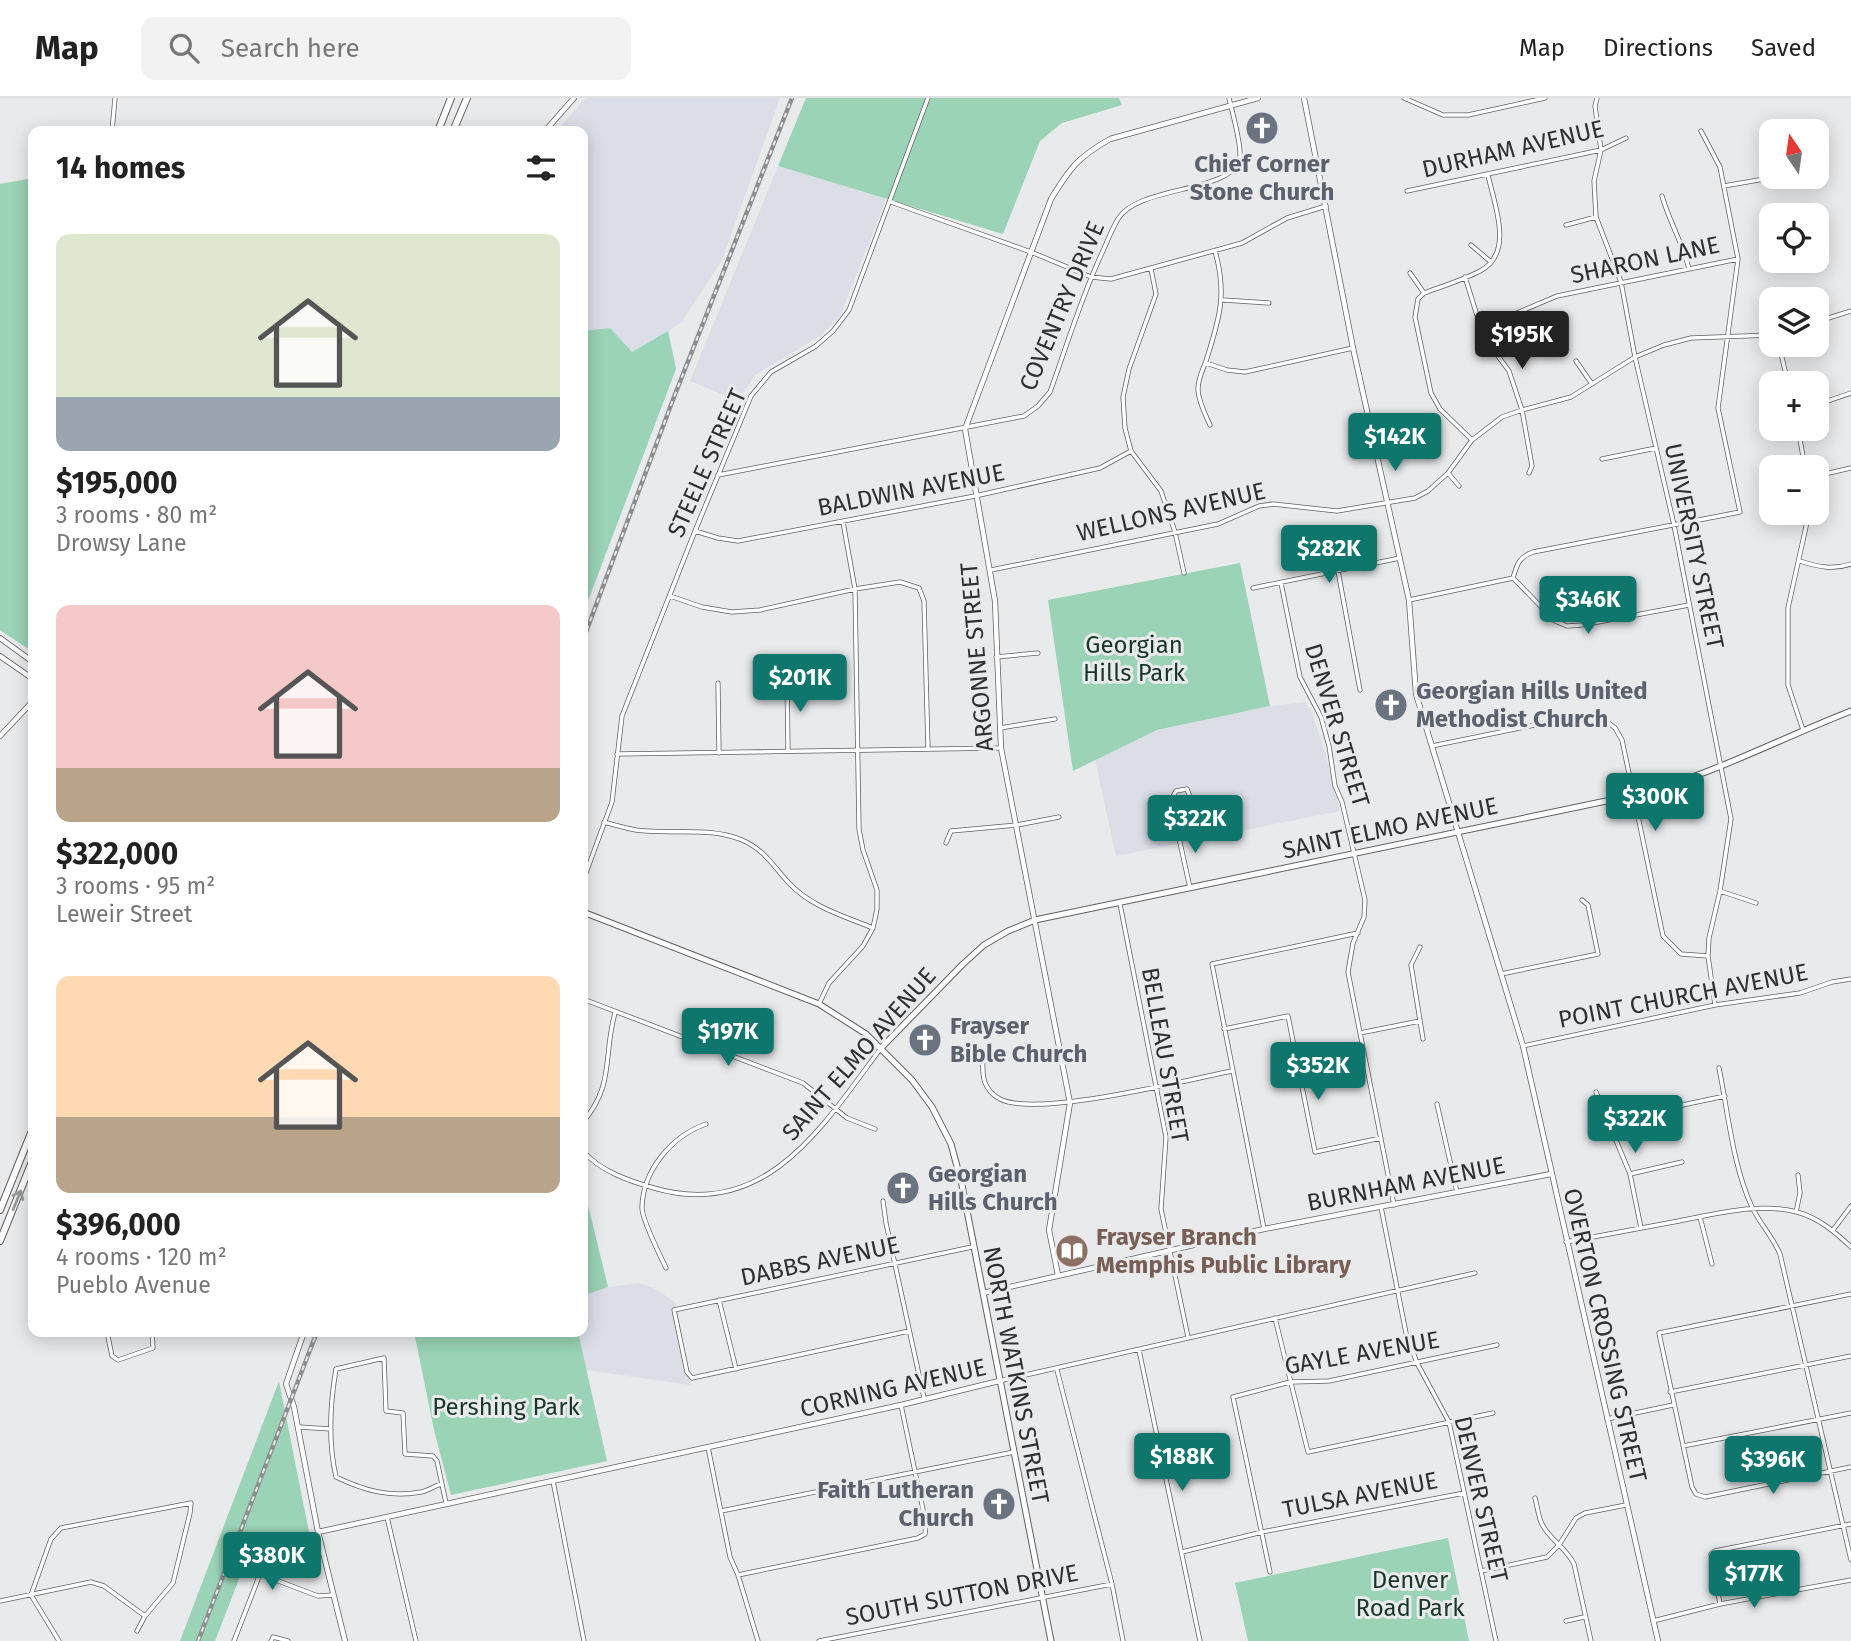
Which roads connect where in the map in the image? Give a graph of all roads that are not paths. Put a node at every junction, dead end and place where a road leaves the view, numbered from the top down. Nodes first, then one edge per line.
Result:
1 (115, 98) edge
2 (451, 98) edge
3 (467, 98) edge
4 (574, 98) edge
5 (928, 98) edge
6 (1229, 98) edge
7 (1258, 98) edge
8 (1304, 98) edge
9 (1404, 98) edge
10 (1545, 98) edge
11 (1597, 98) edge
12 (1231, 106) junction
13 (112, 126) edge
14 (440, 126) edge
15 (455, 126) edge
16 (549, 126) edge
17 (1701, 131) dead end
18 (1626, 138) dead end
19 (1601, 150) junction
20 (1488, 175) junction
21 (1759, 180) edge
22 (1724, 186) junction
23 (1407, 191) dead end
24 (1662, 196) dead end
25 (891, 202) junction
26 (1326, 206) junction
27 (1596, 217) junction
28 (1566, 225) dead end
29 (1471, 244) dead end
30 (1215, 251) junction
31 (1031, 253) junction
32 (1738, 259) junction
33 (1491, 262) junction
34 (1151, 269) junction
35 (1689, 270) junction
36 (1410, 273) dead end
37 (1091, 277) junction
38 (1465, 277) junction
39 (1621, 282) junction
40 (1424, 293) junction
41 (1223, 300) junction
42 (1269, 303) dead end
43 (1851, 311) edge
44 (1829, 318) edge
45 (1480, 325) junction
46 (1759, 336) edge
47 (1727, 338) junction
48 (1353, 348) junction
49 (1635, 357) junction
50 (1576, 361) dead end
51 (1206, 363) junction
52 (1592, 384) junction
53 (1851, 393) edge
54 (1829, 401) edge
55 (1522, 410) junction
56 (1209, 425) dead end
57 (965, 429) junction
58 (1472, 440) junction
59 (1656, 447) junction
60 (1131, 451) junction
61 (1602, 459) dead end
62 (1851, 468) edge
63 (1448, 473) junction
64 (1529, 473) dead end
65 (1829, 473) edge
66 (718, 475) junction
67 (1459, 486) dead end
68 (975, 496) junction
69 (1388, 502) junction
70 (843, 522) junction
71 (1674, 525) junction
72 (1807, 525) edge
73 (695, 531) junction
74 (1175, 532) junction
75 (1400, 558) junction
76 (1800, 561) junction
77 (1851, 564) edge
78 (991, 570) junction
79 (1338, 571) junction
80 (1184, 573) dead end
81 (1513, 578) junction
82 (1281, 583) junction
83 (1253, 588) dead end
84 (855, 589) junction
85 (670, 596) junction
86 (1409, 600) junction
87 (1689, 605) junction
88 (0, 638) edge
89 (1038, 653) dead end
90 (0, 656) edge
91 (996, 657) junction
92 (28, 658) edge
93 (28, 676) edge
94 (787, 676) dead end
95 (718, 683) dead end
96 (1360, 690) dead end
97 (28, 706) edge
98 (1851, 711) edge
99 (1055, 719) dead end
100 (998, 728) junction
101 (1803, 730) junction
102 (0, 736) edge
103 (1431, 746) junction
104 (1000, 748) junction
105 (928, 749) junction
106 (788, 751) junction
107 (859, 751) junction
108 (719, 753) junction
109 (617, 754) junction
110 (1722, 766) junction
111 (1635, 795) junction
112 (1059, 817) dead end
113 (604, 822) junction
114 (1175, 822) junction
115 (1017, 825) junction
116 (1457, 832) junction
117 (946, 844) dead end
118 (1355, 853) junction
119 (588, 867) edge
120 (1190, 888) junction
121 (1720, 891) junction
122 (1582, 900) dead end
123 (1756, 903) dead end
124 (1120, 904) junction
125 (588, 914) edge
126 (1035, 920) junction
127 (873, 928) junction
128 (1358, 933) junction
129 (1420, 947) dead end
130 (1708, 956) junction
131 (1501, 974) junction
132 (1851, 979) edge
133 (588, 1001) edge
134 (819, 1004) junction
135 (1715, 1005) junction
136 (615, 1012) junction
137 (1420, 1021) junction
138 (1224, 1029) junction
139 (1360, 1033) junction
140 (1423, 1039) dead end
141 (1523, 1046) junction
142 (881, 1048) junction
143 (984, 1059) dead end
144 (1719, 1068) dead end
145 (1232, 1071) junction
146 (1157, 1086) junction
147 (1596, 1092) dead end
148 (1725, 1096) junction
149 (1070, 1103) junction
150 (1437, 1104) dead end
151 (836, 1110) junction
152 (588, 1116) edge
153 (1607, 1121) junction
154 (706, 1124) dead end
155 (875, 1129) dead end
156 (1381, 1138) junction
157 (28, 1140) edge
158 (25, 1148) junction
159 (28, 1149) edge
160 (588, 1157) edge
161 (1682, 1162) dead end
162 (28, 1171) edge
163 (1551, 1174) junction
164 (1630, 1174) junction
165 (1798, 1175) dead end
166 (646, 1185) junction
167 (1457, 1192) junction
168 (883, 1201) dead end
169 (1394, 1205) junction
170 (1851, 1206) edge
171 (1381, 1207) junction
172 (0, 1209) edge
173 (1753, 1209) junction
174 (1796, 1212) junction
175 (1700, 1217) junction
176 (1641, 1228) junction
177 (1264, 1229) junction
178 (1833, 1230) junction
179 (0, 1241) edge
180 (1566, 1242) junction
181 (972, 1247) junction
182 (1851, 1247) edge
183 (1170, 1249) junction
184 (895, 1263) junction
185 (1712, 1264) dead end
186 (666, 1268) dead end
187 (1475, 1273) dead end
188 (1058, 1275) junction
189 (1397, 1289) junction
190 (982, 1293) junction
191 (1851, 1294) edge
192 (719, 1300) junction
193 (1792, 1306) junction
194 (1275, 1318) junction
195 (909, 1331) junction
196 (108, 1337) edge
197 (152, 1337) edge
198 (302, 1337) edge
199 (1188, 1338) junction
200 (1497, 1345) dead end
201 (1139, 1350) junction
202 (1851, 1356) edge
203 (1417, 1363) junction
204 (1805, 1365) junction
205 (736, 1369) junction
206 (1057, 1370) junction
207 (999, 1381) junction
208 (1290, 1382) junction
209 (1670, 1392) junction
210 (924, 1398) junction
211 (901, 1405) junction
212 (1672, 1405) junction
213 (1493, 1413) dead end
214 (1851, 1413) edge
215 (1607, 1419) junction
216 (1819, 1419) junction
217 (1449, 1422) junction
218 (298, 1427) junction
219 (331, 1429) junction
220 (708, 1446) junction
221 (1683, 1446) junction
222 (1014, 1452) junction
223 (1851, 1467) edge
224 (1831, 1471) junction
225 (915, 1473) junction
226 (553, 1480) junction
227 (441, 1484) junction
228 (1464, 1493) junction
229 (1535, 1498) dead end
230 (446, 1503) junction
231 (1626, 1505) junction
232 (721, 1511) junction
233 (387, 1516) junction
234 (1851, 1524) edge
235 (1842, 1526) junction
236 (318, 1532) junction
237 (1262, 1532) junction
238 (1559, 1545) junction
239 (1182, 1552) junction
240 (1851, 1560) edge
241 (1481, 1571) junction
242 (1270, 1572) dead end
243 (738, 1575) junction
244 (1851, 1580) edge
245 (1112, 1584) junction
246 (31, 1595) junction
247 (333, 1595) junction
248 (1042, 1598) junction
249 (0, 1601) edge
250 (1720, 1604) junction
251 (145, 1616) junction
252 (1585, 1617) junction
253 (1566, 1621) dead end
254 (1653, 1621) junction
255 (137, 1632) dead end
256 (59, 1641) edge
257 (234, 1641) edge
258 (271, 1641) edge
259 (288, 1641) edge
260 (345, 1641) edge
261 (416, 1641) edge
262 (584, 1641) edge
263 (758, 1641) edge
264 (819, 1641) edge
265 (1052, 1641) edge
266 (1123, 1641) edge
267 (1200, 1641) edge
268 (1496, 1641) edge
269 (1591, 1641) edge
270 (1658, 1641) edge

1 - 13 street
2 - 14 highway
3 - 15 highway
4 - 16 street
5 - 25 street, STEELE STREET
6 - 12 street, COVENTRY DRIVE
7 - 12 street, ARGONNE STREET
8 - 26 street, OVERTON CROSSING STREET
9 - 10 street
11 - 19 street, UNIVERSITY STREET
12 - 31 street, ARGONNE STREET
12 - 37 street, COVENTRY DRIVE
17 - 22 street
18 - 19 street, DURHAM AVENUE
19 - 20 street, DURHAM AVENUE
19 - 27 street, UNIVERSITY STREET
20 - 23 street, DURHAM AVENUE
20 - 33 street
21 - 22 street
22 - 32 street
24 - 35 street
25 - 31 street
25 - 66 street, STEELE STREET
26 - 30 street
26 - 48 street, OVERTON CROSSING STREET
27 - 28 street
27 - 39 street, UNIVERSITY STREET
29 - 33 street
30 - 34 street
30 - 41 street
31 - 37 street
31 - 57 street, ARGONNE STREET
32 - 35 street, SHARON LANE
32 - 47 street
33 - 38 street
34 - 37 street
34 - 60 street
35 - 39 street, SHARON LANE
36 - 40 street
37 - 57 street, COVENTRY DRIVE
38 - 40 street
38 - 45 street
39 - 45 street, SHARON LANE
39 - 49 street, UNIVERSITY STREET
40 - 58 street
41 - 42 street
41 - 51 street
43 - 44 street
45 - 55 street
46 - 47 street, WELLONS AVENUE
47 - 49 street, WELLONS AVENUE
47 - 71 street
48 - 51 street
48 - 69 street, OVERTON CROSSING STREET
49 - 52 street, WELLONS AVENUE
49 - 59 street, UNIVERSITY STREET
50 - 52 street
51 - 56 street
52 - 55 street, WELLONS AVENUE
53 - 54 street
55 - 58 street, WELLONS AVENUE
55 - 64 street
57 - 66 street, COVENTRY DRIVE
57 - 68 street, ARGONNE STREET
58 - 63 street, WELLONS AVENUE
59 - 61 street
59 - 71 street, UNIVERSITY STREET
60 - 68 street, BALDWIN AVENUE
60 - 74 street
62 - 65 street
63 - 67 street
63 - 69 street, WELLONS AVENUE
66 - 73 street, STEELE STREET
68 - 70 street, BALDWIN AVENUE
68 - 78 street, ARGONNE STREET
69 - 74 street, WELLONS AVENUE
69 - 75 street, OVERTON CROSSING STREET
70 - 73 street, BALDWIN AVENUE
70 - 84 street
71 - 81 street
71 - 87 street, UNIVERSITY STREET
72 - 76 street
73 - 85 street, STEELE STREET
74 - 78 street, WELLONS AVENUE
74 - 80 street
75 - 79 street
75 - 86 street, OVERTON CROSSING STREET
76 - 77 street
76 - 101 street
78 - 91 street, ARGONNE STREET
79 - 82 street
79 - 96 street
81 - 86 street
81 - 87 street
82 - 83 street
82 - 118 street, DENVER STREET
84 - 85 street
84 - 105 street
84 - 107 street
85 - 109 street, STEELE STREET
86 - 103 street, OVERTON CROSSING STREET
87 - 110 street, UNIVERSITY STREET
88 - 92 street
89 - 91 street
90 - 93 street
91 - 100 street, ARGONNE STREET
94 - 106 street
95 - 108 street
97 - 102 street
98 - 101 main road, SAINT ELMO AVENUE
99 - 100 street
100 - 104 street, ARGONNE STREET
101 - 110 main road, SAINT ELMO AVENUE
103 - 111 street
103 - 116 street, OVERTON CROSSING STREET
104 - 105 street
104 - 115 street, ARGONNE STREET
105 - 107 street
106 - 107 street
106 - 108 street
107 - 127 street
108 - 109 street
109 - 113 street, STEELE STREET
110 - 111 main road, SAINT ELMO AVENUE
110 - 121 street, UNIVERSITY STREET
111 - 116 main road, SAINT ELMO AVENUE
111 - 130 street
112 - 115 street
113 - 119 street, STEELE STREET
113 - 127 street
114 - 114 street
114 - 120 street
115 - 117 street
115 - 126 street, ARGONNE STREET
116 - 118 main road, SAINT ELMO AVENUE
116 - 131 street, OVERTON CROSSING STREET
118 - 120 main road, SAINT ELMO AVENUE
118 - 128 street, DENVER STREET
120 - 124 main road, SAINT ELMO AVENUE
121 - 123 street
121 - 130 street, UNIVERSITY STREET
122 - 131 street
124 - 126 main road, SAINT ELMO AVENUE
124 - 146 street, BELLEAU STREET
125 - 134 main road, NORTH WATKINS STREET
126 - 142 main road, SAINT ELMO AVENUE
126 - 149 street, ARGONNE STREET
127 - 134 street
128 - 138 street
128 - 139 street, DENVER STREET
129 - 137 street
130 - 135 street, UNIVERSITY STREET
131 - 141 street, OVERTON CROSSING STREET
132 - 135 street, POINT CHURCH AVENUE
133 - 136 street
134 - 142 main road, NORTH WATKINS STREET
135 - 141 street, POINT CHURCH AVENUE
136 - 151 street
136 - 152 street
137 - 139 street
137 - 140 street
138 - 145 street
138 - 156 street
139 - 156 street, DENVER STREET
141 - 163 street, OVERTON CROSSING STREET
142 - 151 street, SAINT ELMO AVENUE
142 - 181 main road, NORTH WATKINS STREET
143 - 149 street
144 - 148 street
145 - 146 street
145 - 177 street
146 - 149 street
146 - 183 street, BELLEAU STREET
147 - 153 street
148 - 153 street
148 - 173 street
149 - 188 street, ARGONNE STREET
150 - 167 street
151 - 155 street
151 - 166 street, SAINT ELMO AVENUE
153 - 164 street
154 - 166 street
156 - 169 street, DENVER STREET
157 - 158 highway
158 - 159 highway
158 - 172 highway
160 - 166 street, SAINT ELMO AVENUE
161 - 164 street
179 -> 162 highway
163 - 167 street, BURNHAM AVENUE
163 - 180 street, OVERTON CROSSING STREET
164 - 176 street
165 - 174 street
166 - 186 street
167 - 169 street, BURNHAM AVENUE
168 - 184 street
169 - 171 street, BURNHAM AVENUE
170 - 178 street
171 - 177 street, BURNHAM AVENUE
171 - 189 street, DENVER STREET
173 - 174 street
173 - 175 street
173 - 193 street
174 - 178 street
175 - 176 street
175 - 185 street
176 - 180 street
177 - 183 street, BURNHAM AVENUE
178 - 182 street
180 - 215 street, OVERTON CROSSING STREET
181 - 184 street, DABBS AVENUE
181 - 190 main road, NORTH WATKINS STREET
183 - 188 street, BURNHAM AVENUE
183 - 199 street, BELLEAU STREET
184 - 192 street, DABBS AVENUE
184 - 195 street
187 - 189 street, CORNING AVENUE
188 - 190 street, BURNHAM AVENUE
189 - 194 street, CORNING AVENUE
189 - 203 street, DENVER STREET
190 - 207 main road, NORTH WATKINS STREET
191 - 193 street
192 - 205 street
192 - 205 street, DABBS AVENUE
193 - 204 street
193 - 209 street
194 - 199 street, CORNING AVENUE
194 - 208 street
195 - 205 street
195 - 210 street
196 - 197 street
198 - 218 street
199 - 201 street, CORNING AVENUE
200 - 203 street, GAYLE AVENUE
201 - 206 street, CORNING AVENUE
201 - 239 street
202 - 204 street
203 - 208 street, GAYLE AVENUE
203 - 217 street, DENVER STREET
204 - 209 street
204 - 216 street
206 - 207 street, CORNING AVENUE
206 - 245 street
207 - 210 street, CORNING AVENUE
207 - 222 main road, NORTH WATKINS STREET
208 - 217 street
208 - 237 street, GAYLE AVENUE
209 - 212 street
210 - 211 street, CORNING AVENUE
211 - 220 street, CORNING AVENUE
211 - 225 street
212 - 215 street
212 - 221 street
213 - 217 street
214 - 216 street
215 - 231 street, OVERTON CROSSING STREET
216 - 221 street
216 - 224 street
217 - 228 street, DENVER STREET
218 - 219 street
218 - 236 street
219 - 227 street
219 - 227 street
220 - 226 street, CORNING AVENUE
220 - 232 street
221 - 224 street
222 - 225 street
222 - 248 main road, NORTH WATKINS STREET
223 - 224 street
224 - 235 street
225 - 232 street
225 - 243 street
226 - 230 street, CORNING AVENUE
226 - 262 street
227 - 230 street
228 - 237 street, TULSA AVENUE
228 - 241 street, DENVER STREET
229 - 238 street
230 - 233 street, CORNING AVENUE
231 - 238 street
231 - 254 street, OVERTON CROSSING STREET
232 - 243 street
233 - 236 street, CORNING AVENUE
233 - 261 street
234 - 235 street
235 - 240 street
235 - 250 street
236 - 247 street
237 - 239 street, TULSA AVENUE
237 - 242 street
238 - 241 street
238 - 252 street
239 - 267 street
241 - 268 street, DENVER STREET
243 - 263 street
244 - 250 street
245 - 248 street, SOUTH SUTTON DRIVE
245 - 266 street
246 - 249 street
246 - 251 street
246 - 251 street
246 - 256 street
247 - 257 street
247 - 260 street
248 - 264 street, SOUTH SUTTON DRIVE
248 - 265 main road, NORTH WATKINS STREET
250 - 254 street
251 - 255 street
252 - 253 street
252 - 269 street
254 - 270 street, OVERTON CROSSING STREET
258 - 259 street

